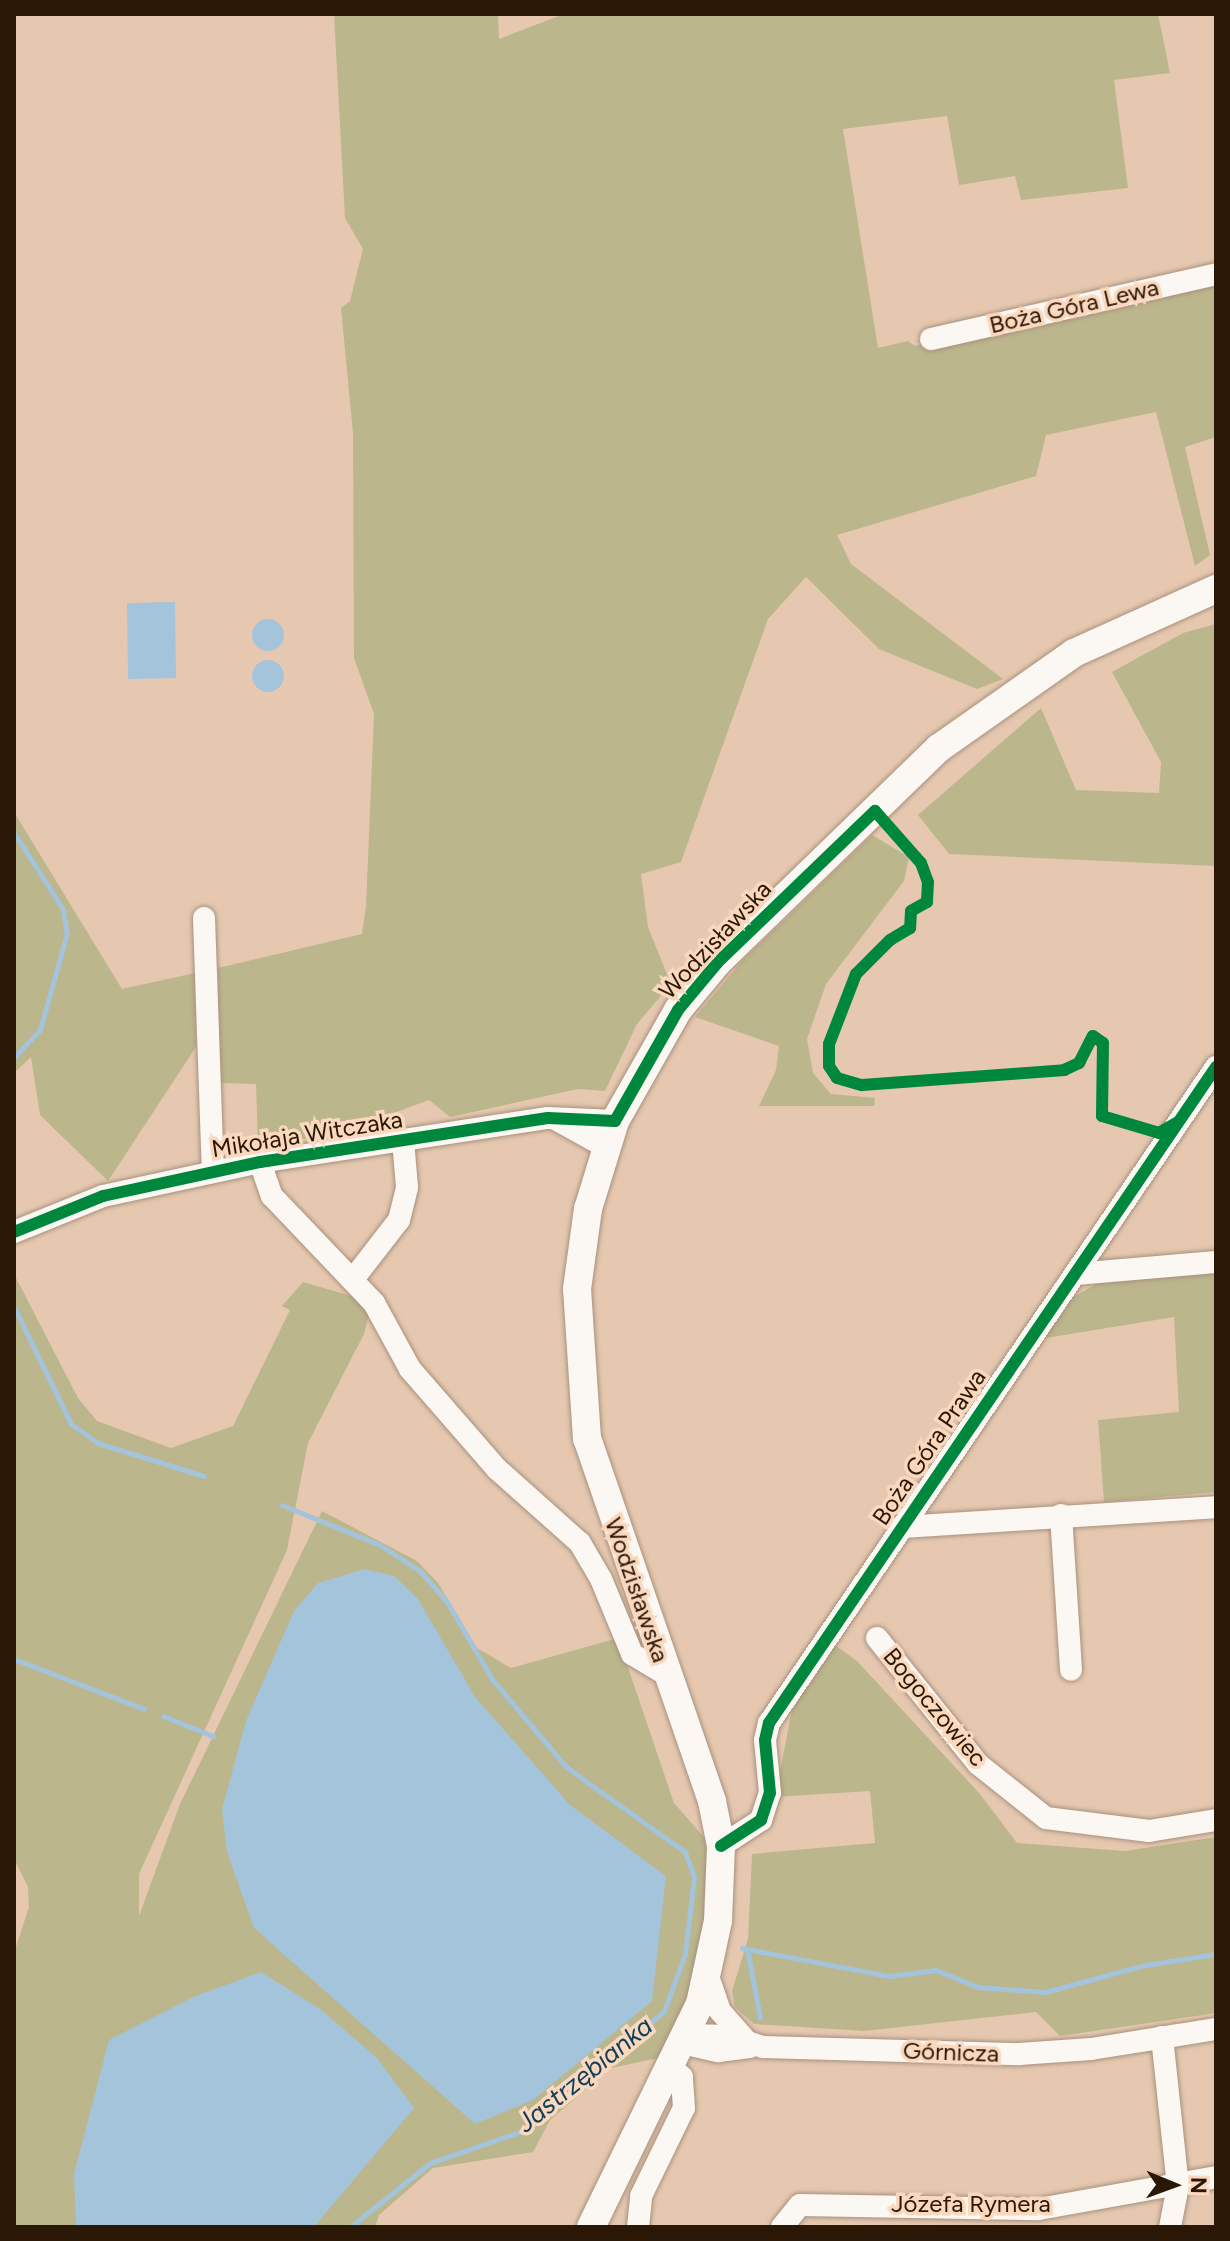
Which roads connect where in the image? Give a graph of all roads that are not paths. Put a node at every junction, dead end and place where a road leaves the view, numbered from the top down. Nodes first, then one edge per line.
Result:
1 (1216, 274) edge
2 (931, 339) dead end
3 (1216, 589) edge
4 (204, 918) dead end
5 (1214, 1073) edge
6 (610, 1134) junction
7 (403, 1140) junction
8 (260, 1162) junction
9 (213, 1171) junction
10 (14, 1232) edge
11 (1216, 1262) edge
12 (1075, 1274) junction
13 (354, 1278) junction
14 (1216, 1507) edge
15 (1061, 1515) junction
16 (901, 1527) junction
17 (877, 1638) dead end
18 (1071, 1670) dead end
19 (667, 1675) junction
20 (1216, 1820) edge
21 (721, 1846) junction
22 (708, 1976) junction
23 (1216, 2029) edge
24 (1162, 2037) junction
25 (752, 2047) junction
26 (680, 2048) junction
27 (1216, 2177) edge
28 (1178, 2186) junction
29 (591, 2227) edge
30 (638, 2227) edge
31 (782, 2227) edge
32 (1170, 2227) edge

1 - 2 street, Boża Góra Lewa
3 - 6 main road, Wodzisławska
4 - 9 street
5 - 12 street, Boża Góra Prawa
6 - 7 street, Mikołaja Witczaka
6 - 19 main road, Wodzisławska
7 - 8 street, Mikołaja Witczaka
7 - 13 street
8 - 9 street, Mikołaja Witczaka
8 - 13 street
9 - 10 street, Mikołaja Witczaka
11 - 12 street
12 - 16 street, Boża Góra Prawa
13 - 19 street
14 - 15 street
15 - 16 street
15 - 18 street
16 - 21 street, Boża Góra Prawa
17 - 20 street, Bogoczowiec
19 - 21 main road, Wodzisławska
21 - 22 main road, Wodzisławska
22 - 25 street
22 - 26 main road, Wodzisławska
23 - 24 street, Górnicza
24 - 25 street, Górnicza
24 - 28 street
25 - 26 street, Górnicza
26 - 29 main road, Wodzisławska
26 - 30 street
27 - 28 street, Józefa Rymera
28 - 31 street, Józefa Rymera
28 - 32 street

